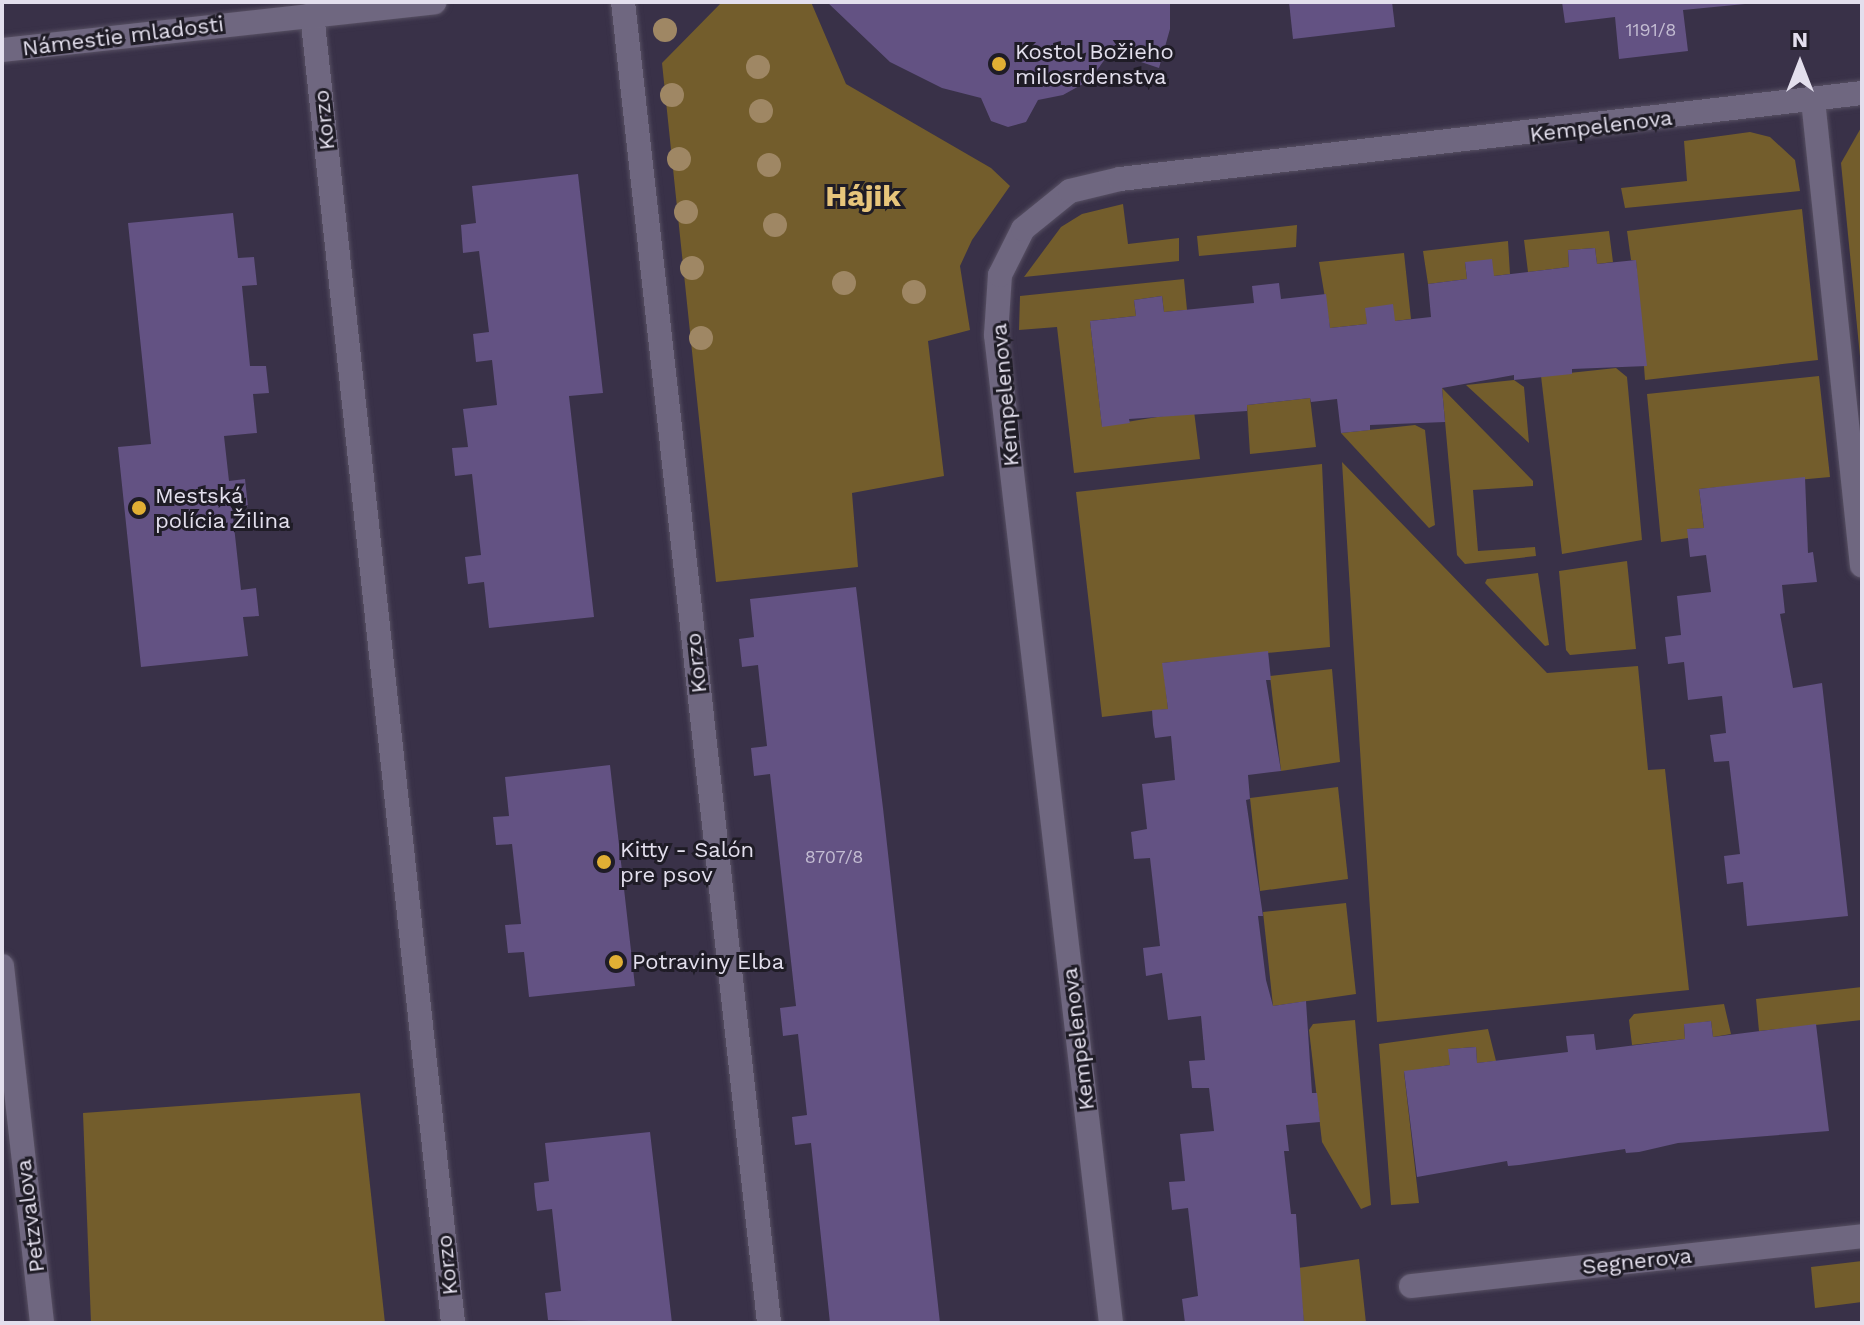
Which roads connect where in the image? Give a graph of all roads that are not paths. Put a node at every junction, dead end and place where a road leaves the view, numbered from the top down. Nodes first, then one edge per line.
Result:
1 (434, 2) edge
2 (623, 2) edge
3 (312, 14) junction
4 (2, 50) edge
5 (1862, 93) edge
6 (1813, 100) junction
7 (1862, 565) edge
8 (2, 966) edge
9 (1862, 1236) edge
10 (1411, 1286) dead end
11 (42, 1323) edge
12 (453, 1323) edge
13 (769, 1323) edge
14 (1111, 1323) edge

1 - 3 street, Námestie mladosti
2 - 13 street, Korzo
3 - 4 street, Námestie mladosti
3 - 12 street, Korzo
5 - 6 street, Kempelenova
6 - 7 street
6 - 14 street, Kempelenova
8 - 11 street, Petzvalova
9 - 10 street, Segnerova

